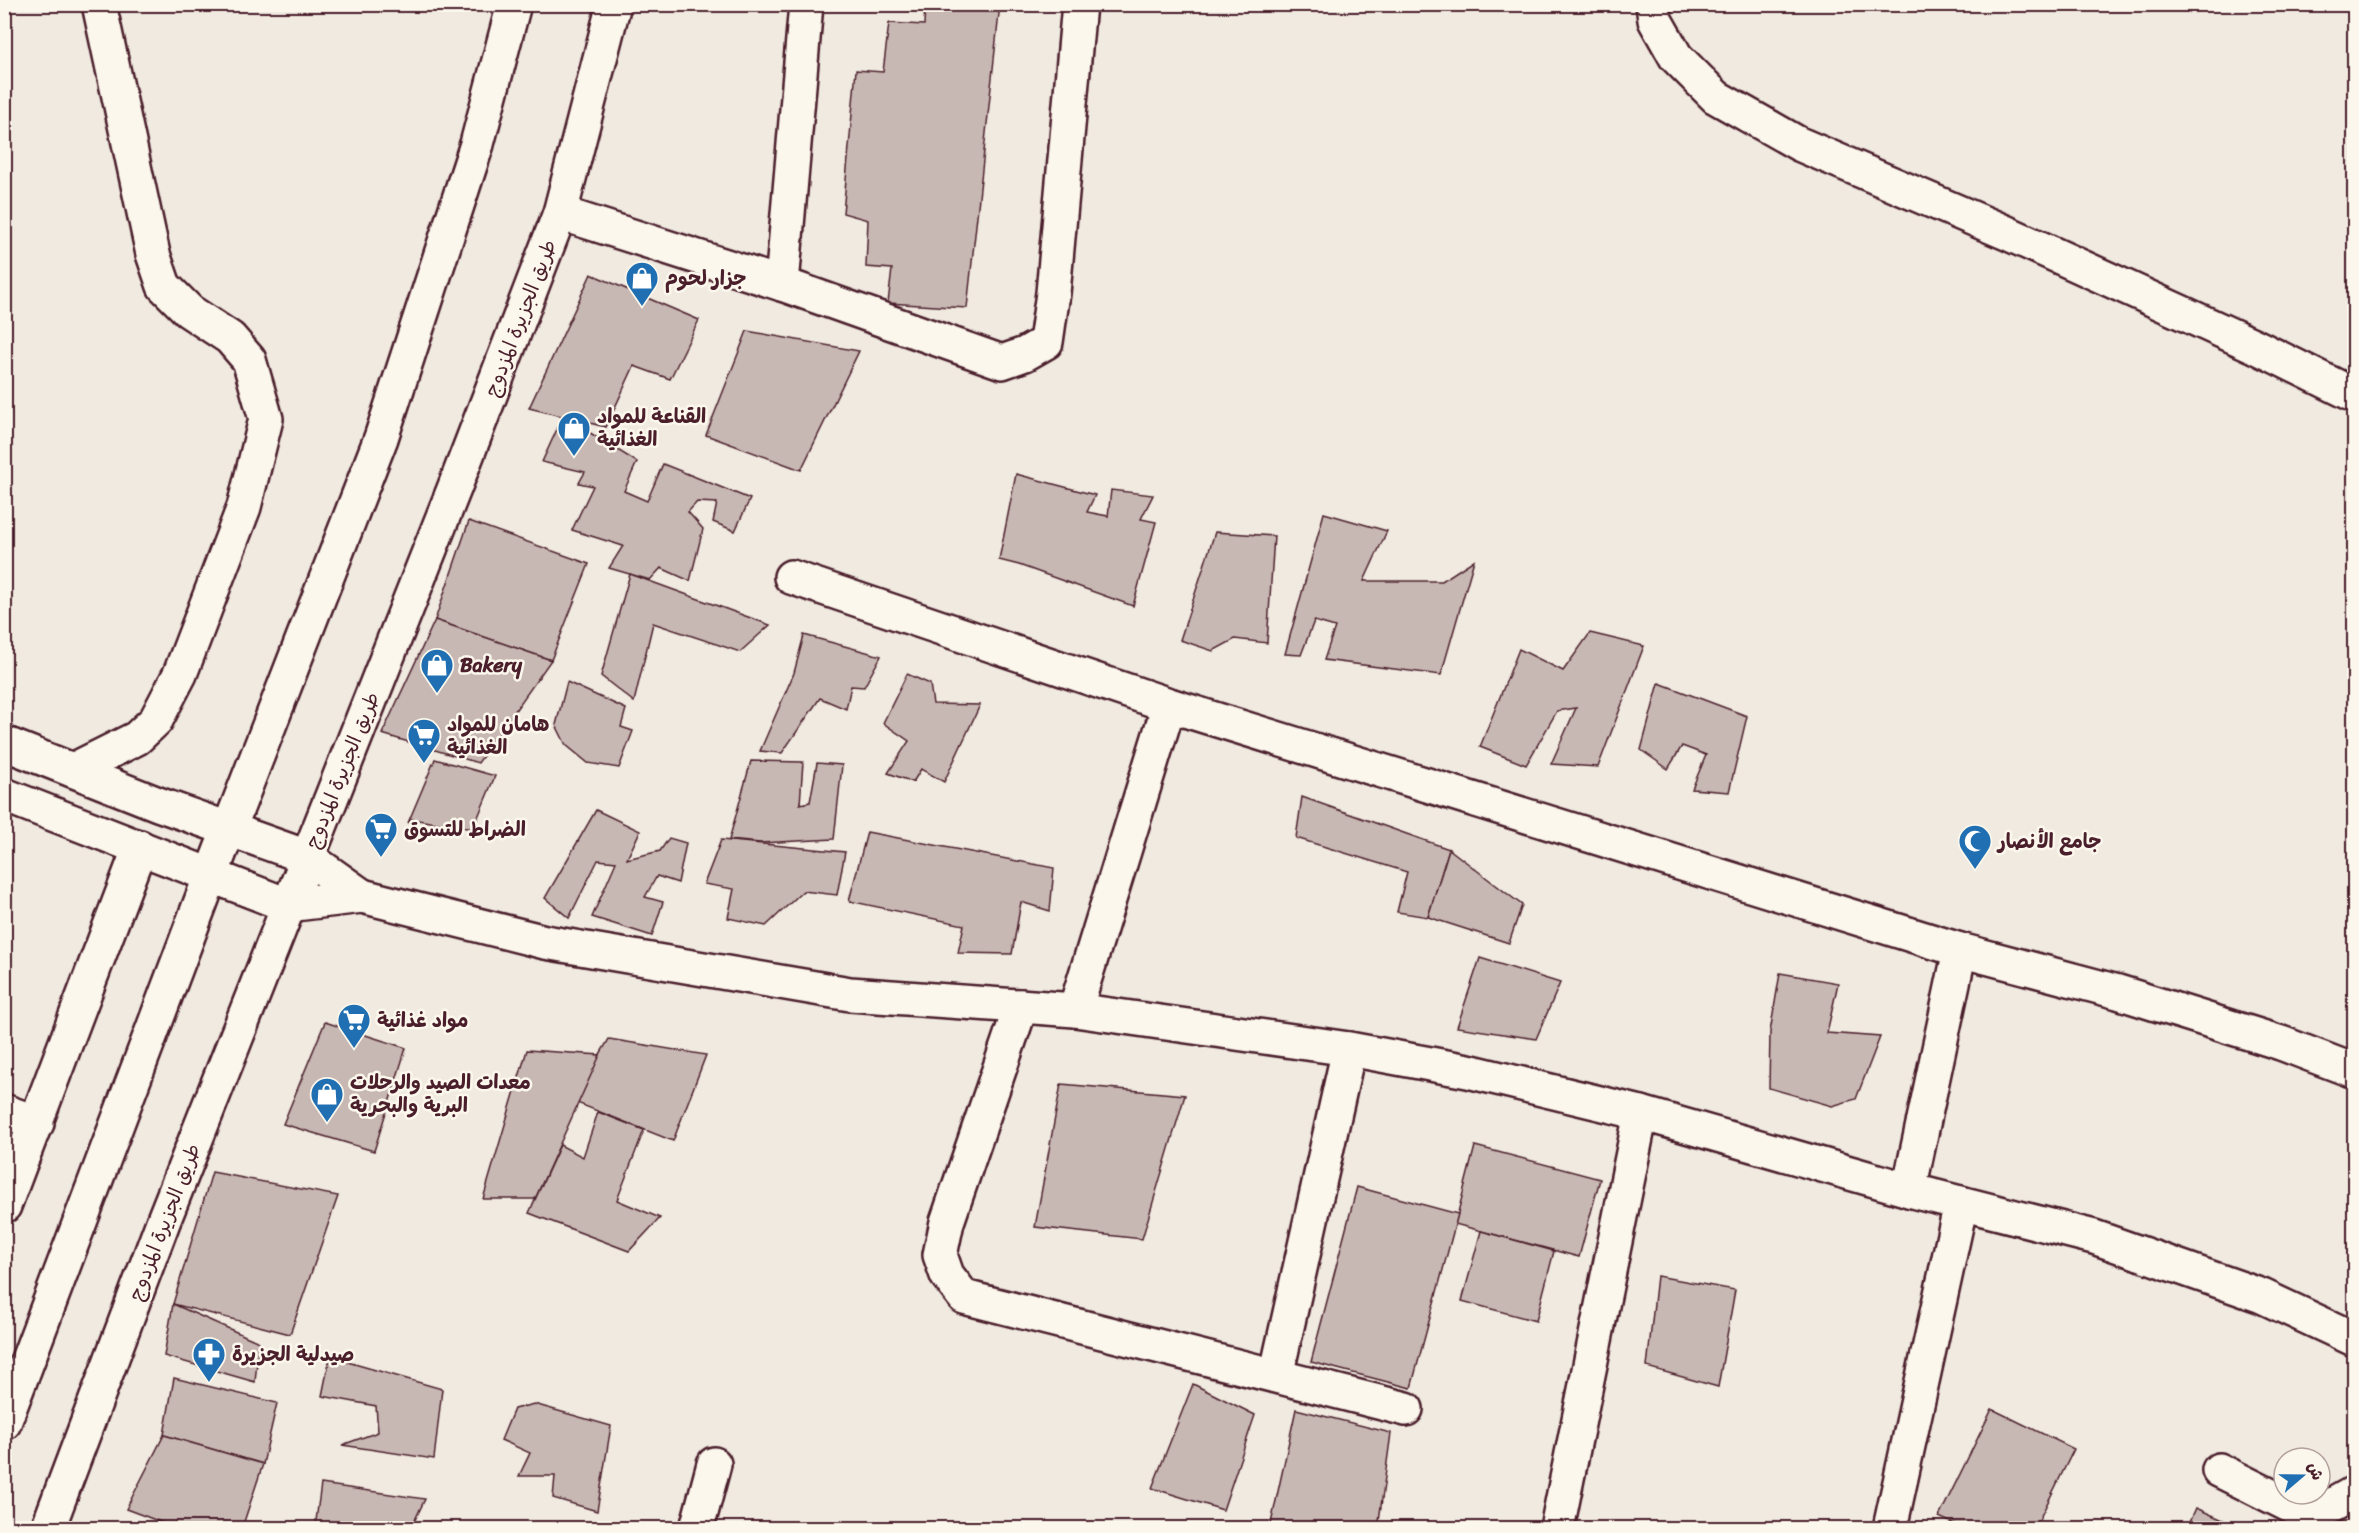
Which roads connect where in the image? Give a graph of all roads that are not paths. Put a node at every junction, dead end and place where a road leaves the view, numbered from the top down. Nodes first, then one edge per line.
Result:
1 (99, 4) edge
2 (514, 4) edge
3 (614, 4) edge
4 (806, 4) edge
5 (1079, 4) edge
6 (1653, 4) edge
7 (560, 213) junction
8 (782, 284) junction
9 (2355, 395) edge
10 (791, 577) dead end
11 (1169, 705) junction
12 (4, 743) edge
13 (74, 770) junction
14 (4, 795) edge
15 (230, 829) junction
16 (140, 847) junction
17 (308, 857) junction
18 (211, 875) junction
19 (362, 896) junction
20 (287, 905) junction
21 (1960, 950) junction
22 (1021, 1006) junction
23 (1075, 1011) junction
24 (1349, 1049) junction
25 (2355, 1071) edge
26 (4, 1111) edge
27 (1641, 1113) junction
28 (37, 1123) junction
29 (1909, 1190) junction
30 (1960, 1203) junction
31 (4, 1206) edge
32 (2355, 1339) edge
33 (1275, 1376) junction
34 (1406, 1409) dead end
35 (4, 1423) edge
36 (714, 1464) dead end
37 (2220, 1470) dead end
38 (2355, 1493) edge
39 (48, 1528) edge
40 (697, 1528) edge
41 (1557, 1528) edge
42 (1890, 1528) edge

1 - 13 street
2 - 15 street
3 - 7 street, طريق الجزيرة المزدوج
4 - 8 street
5 - 8 street
6 - 9 street
7 - 8 street
7 - 17 street, طريق الجزيرة المزدوج
10 - 11 street
11 - 21 street
11 - 23 street
12 - 13 street
13 - 15 street
14 - 16 street
15 - 17 street
15 - 18 street
16 - 18 street
16 - 28 street
17 - 19 street
17 - 20 street, طريق الجزيرة المزدوج
18 - 20 street
18 - 35 street
19 - 20 street
19 - 22 street
20 - 39 street, طريق الجزيرة المزدوج
21 - 25 street
21 - 29 street
22 - 23 street
22 - 33 street
23 - 24 street
24 - 27 street
24 - 33 street
26 - 28 street
27 - 29 street
27 - 41 street
28 - 31 street
29 - 30 street
30 - 32 street
30 - 42 street
33 - 34 street
36 - 40 street
37 - 38 street

